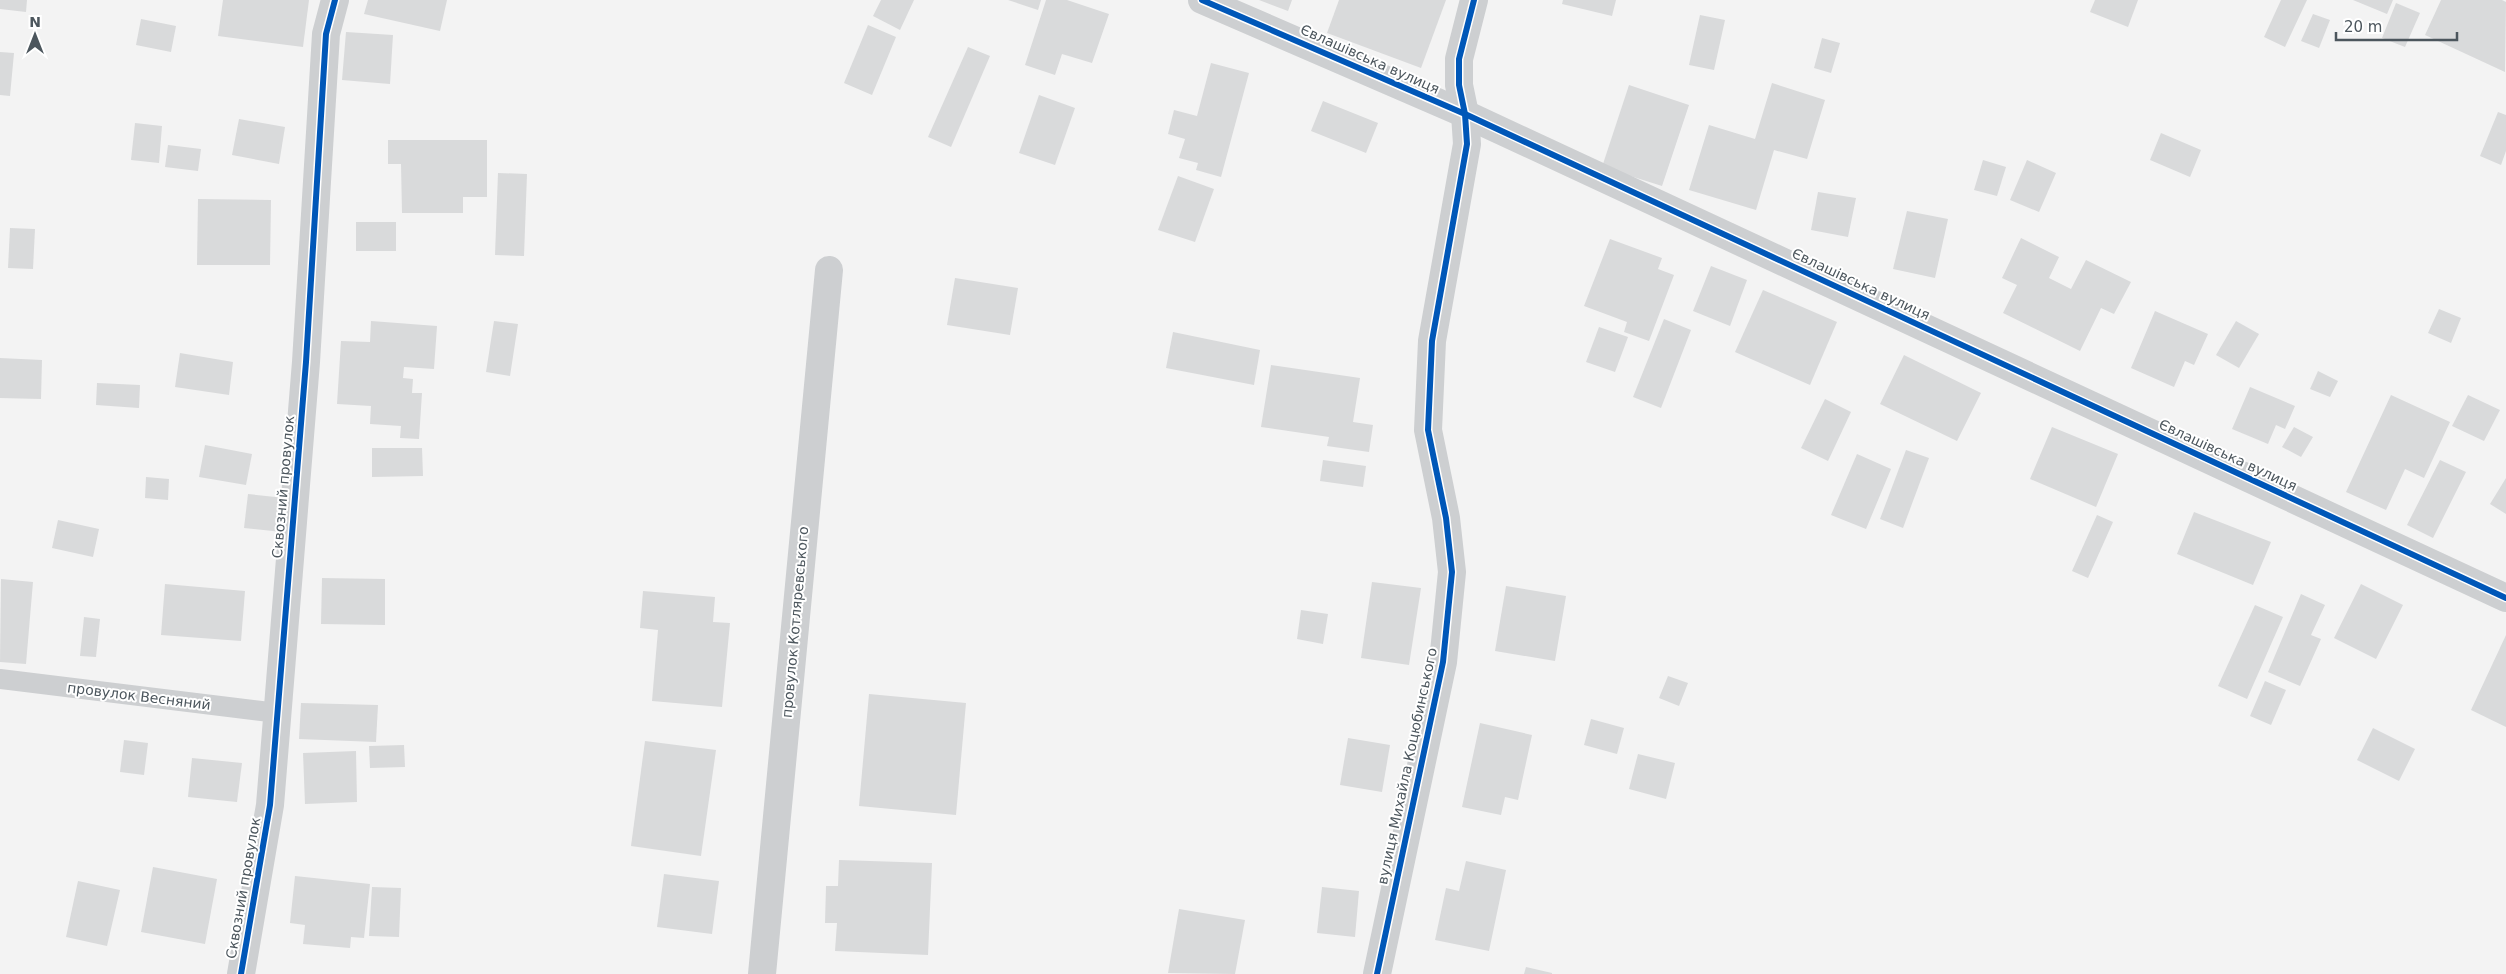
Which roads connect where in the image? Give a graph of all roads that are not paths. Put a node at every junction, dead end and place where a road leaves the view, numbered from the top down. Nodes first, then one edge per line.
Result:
1 (334, 0) edge
2 (1202, 0) edge
3 (1474, 0) edge
4 (1465, 114) junction
5 (829, 270) dead end
6 (2506, 598) edge
7 (0, 679) edge
8 (278, 713) junction
9 (241, 974) edge
10 (762, 974) edge
11 (1377, 974) edge

1 - 8 street, Сквозний провулок
2 - 4 street, Євлашівська вулиця
3 - 4 street, вулиця Михайла Коцюбинського
4 - 6 street, Євлашівська вулиця
4 - 11 street, вулиця Михайла Коцюбинського
5 - 10 street, провулок Котляревського
7 - 8 lane, провулок Весняний
8 - 9 street, Сквозний провулок

